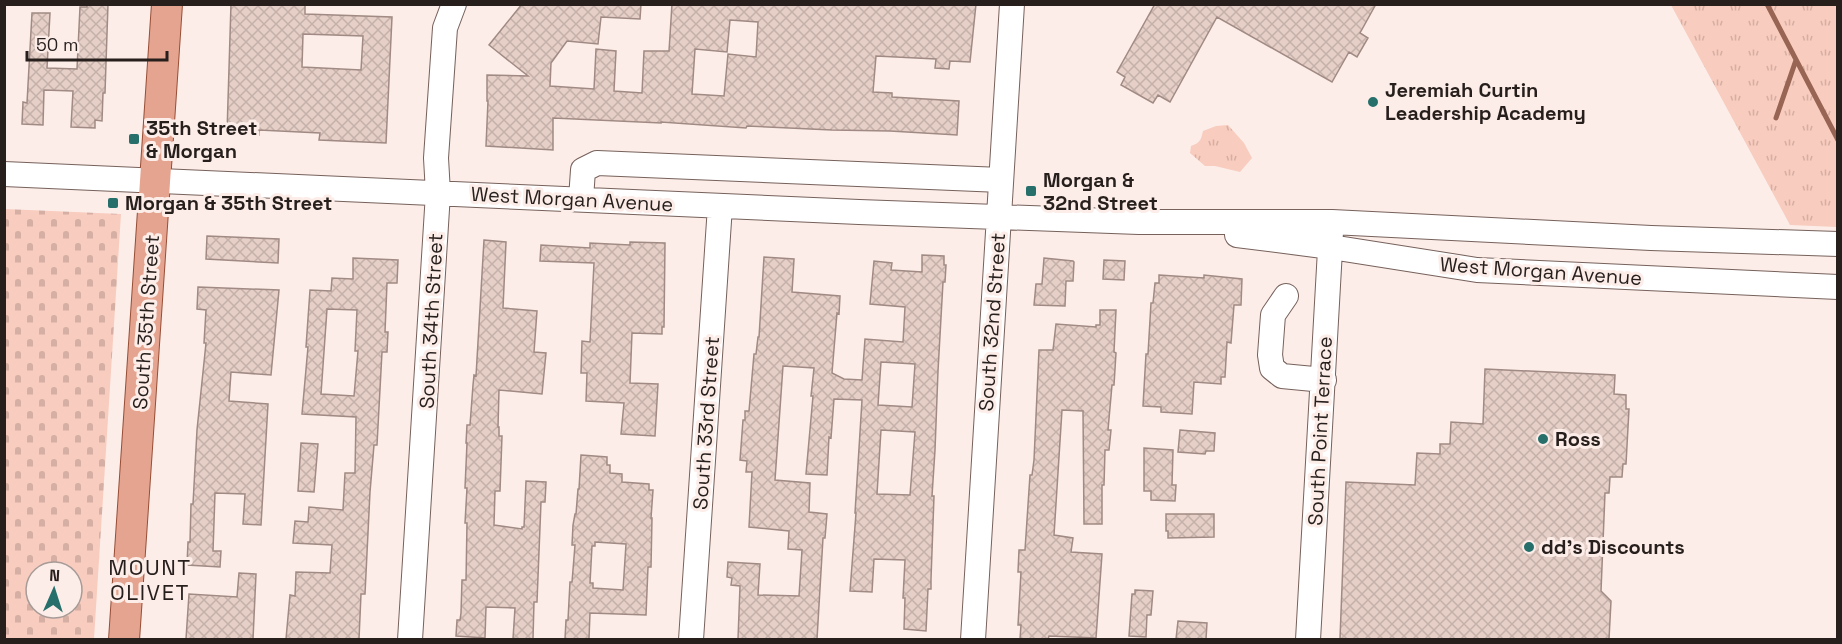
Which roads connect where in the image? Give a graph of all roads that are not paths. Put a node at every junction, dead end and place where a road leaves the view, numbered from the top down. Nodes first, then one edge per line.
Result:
1 (167, 4) edge
2 (454, 4) edge
3 (1012, 4) edge
4 (4, 174) edge
5 (1001, 180) junction
6 (155, 182) junction
7 (438, 193) junction
8 (581, 199) junction
9 (720, 206) junction
10 (999, 216) junction
11 (1139, 222) junction
12 (1332, 222) junction
13 (1838, 244) edge
14 (1331, 247) junction
15 (1838, 287) edge
16 (1286, 296) dead end
17 (1323, 380) junction
18 (124, 639) edge
19 (410, 639) edge
20 (691, 639) edge
21 (973, 639) edge
22 (1308, 639) edge

1 - 6 main road, South 35th Street
2 - 7 street, South 34th Street
3 - 5 street, South 32nd Street
4 - 6 street, West Morgan Avenue
5 - 8 street
5 - 10 street, South 32nd Street
6 - 7 street, West Morgan Avenue
6 - 18 main road, South 35th Street
7 - 8 street, West Morgan Avenue
7 - 19 street, South 34th Street
8 - 9 street, West Morgan Avenue
9 - 10 street, West Morgan Avenue
9 - 20 street, South 33rd Street
10 - 11 street, West Morgan Avenue
10 - 21 street, South 32nd Street
11 - 12 street, West Morgan Avenue
11 - 14 street, West Morgan Avenue
12 - 13 street, West Morgan Avenue
12 - 14 street, South Point Terrace
14 - 15 street, West Morgan Avenue
14 - 17 street, South Point Terrace
16 - 17 street
17 - 22 street, South Point Terrace

